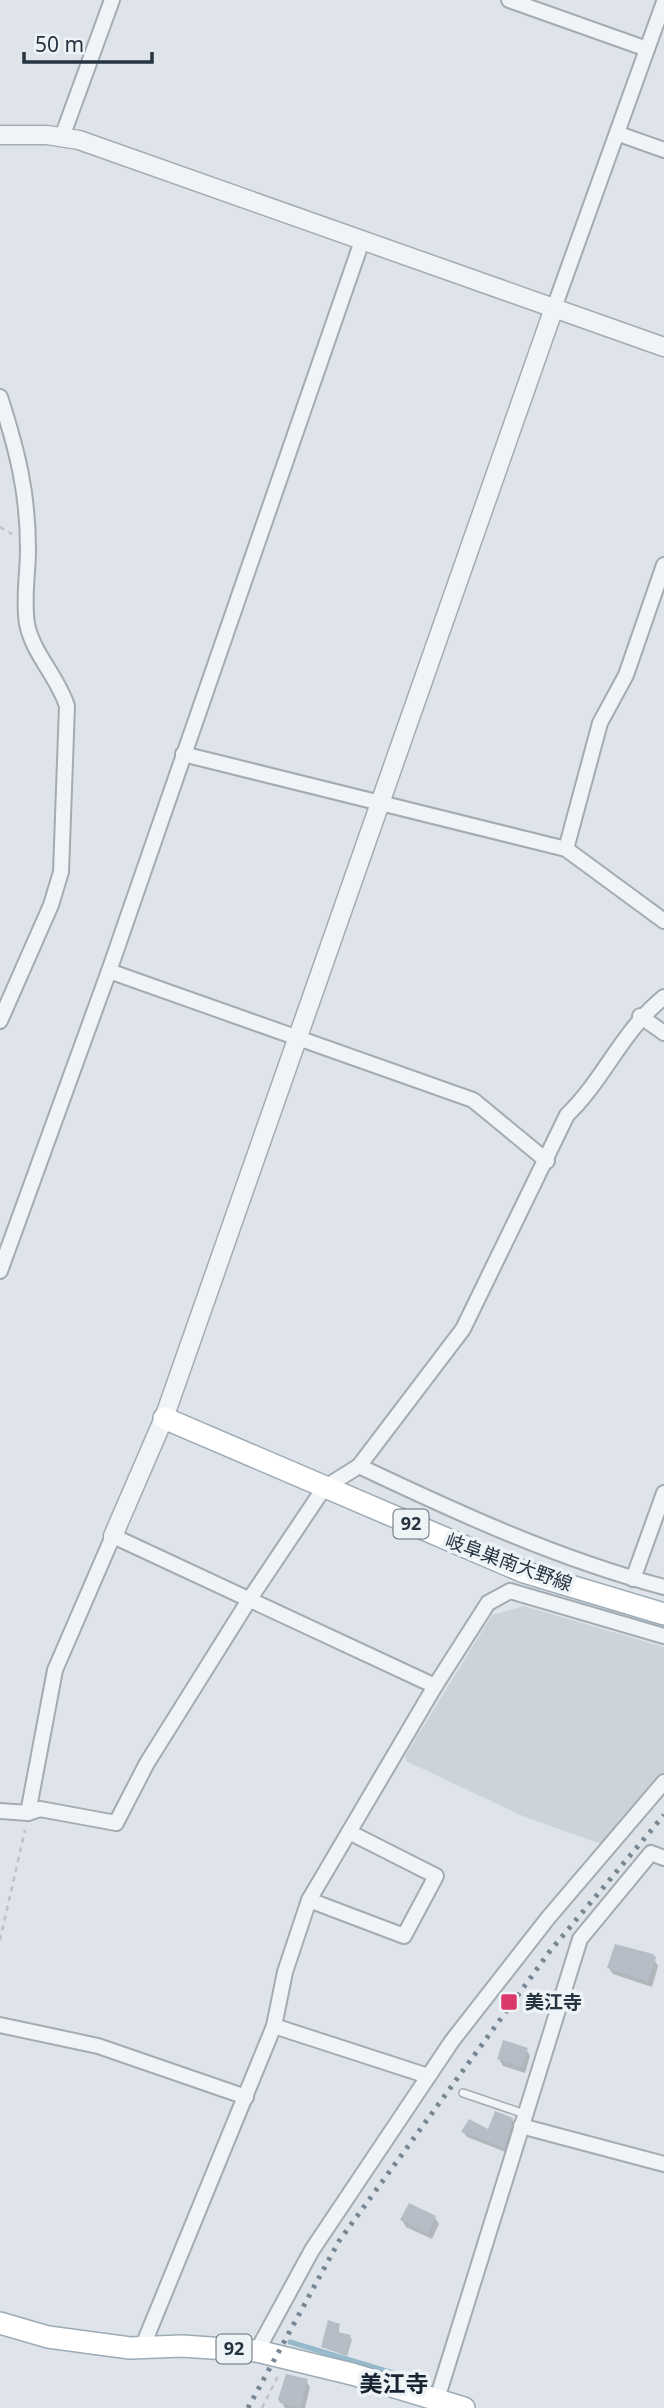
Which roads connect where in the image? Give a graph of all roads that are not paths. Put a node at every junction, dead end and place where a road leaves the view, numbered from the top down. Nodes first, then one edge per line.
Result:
1 (113, 0) edge
2 (509, 0) edge
3 (664, 2) edge
4 (648, 49) junction
5 (619, 134) junction
6 (0, 135) edge
7 (62, 137) junction
8 (664, 150) edge
9 (362, 240) junction
10 (554, 308) junction
11 (664, 347) edge
12 (0, 397) edge
13 (664, 565) edge
14 (183, 754) junction
15 (380, 802) junction
16 (566, 849) junction
17 (664, 920) edge
18 (109, 971) junction
19 (664, 997) edge
20 (640, 1016) junction
21 (0, 1021) edge
22 (664, 1033) edge
23 (296, 1039) junction
24 (547, 1161) junction
25 (0, 1271) edge
26 (164, 1418) junction
27 (359, 1466) junction
28 (324, 1488) junction
29 (664, 1493) edge
30 (113, 1536) junction
31 (633, 1579) junction
32 (664, 1587) edge
33 (249, 1600) junction
34 (664, 1614) edge
35 (664, 1636) edge
36 (435, 1686) junction
37 (664, 1782) edge
38 (0, 1811) edge
39 (28, 1813) junction
40 (349, 1832) junction
41 (664, 1858) edge
42 (309, 1900) junction
43 (0, 2025) edge
44 (274, 2026) junction
45 (428, 2076) junction
46 (463, 2093) dead end
47 (246, 2097) junction
48 (523, 2120) junction
49 (664, 2164) edge
50 (0, 2323) edge
51 (142, 2348) junction
52 (257, 2351) junction
53 (437, 2399) junction
54 (464, 2408) edge

1 - 7 street
2 - 4 street
3 - 4 street
4 - 5 street
5 - 8 street
5 - 10 street
6 - 7 street
7 - 9 street
9 - 10 street
9 - 14 street
10 - 11 street
10 - 15 street
12 - 21 street
13 - 16 street
14 - 15 street
14 - 18 street
15 - 16 street
15 - 23 street
16 - 17 street
18 - 23 street
18 - 25 street
19 - 20 street
20 - 22 street
20 - 24 street
23 - 24 street
23 - 26 street
24 - 27 street
26 - 28 main road, 岐阜巣南大野線 / 92
26 - 30 street
27 - 28 street
27 - 31 street
28 - 33 street
28 - 34 main road, 岐阜巣南大野線 / 92
29 - 31 street
30 - 33 street
30 - 39 street
31 - 32 street
33 - 36 street
33 - 39 street
35 - 36 street
36 - 40 street
37 - 45 street
38 - 39 street
40 - 42 street
40 - 42 street
41 - 48 street
42 - 44 street
43 - 47 street
44 - 45 street
44 - 47 street
45 - 52 street
46 - 48 lane
47 - 51 street
48 - 49 street
48 - 53 street
50 - 51 main road, 92
51 - 52 main road, 92
52 - 53 main road, 92
53 - 54 main road, 92

